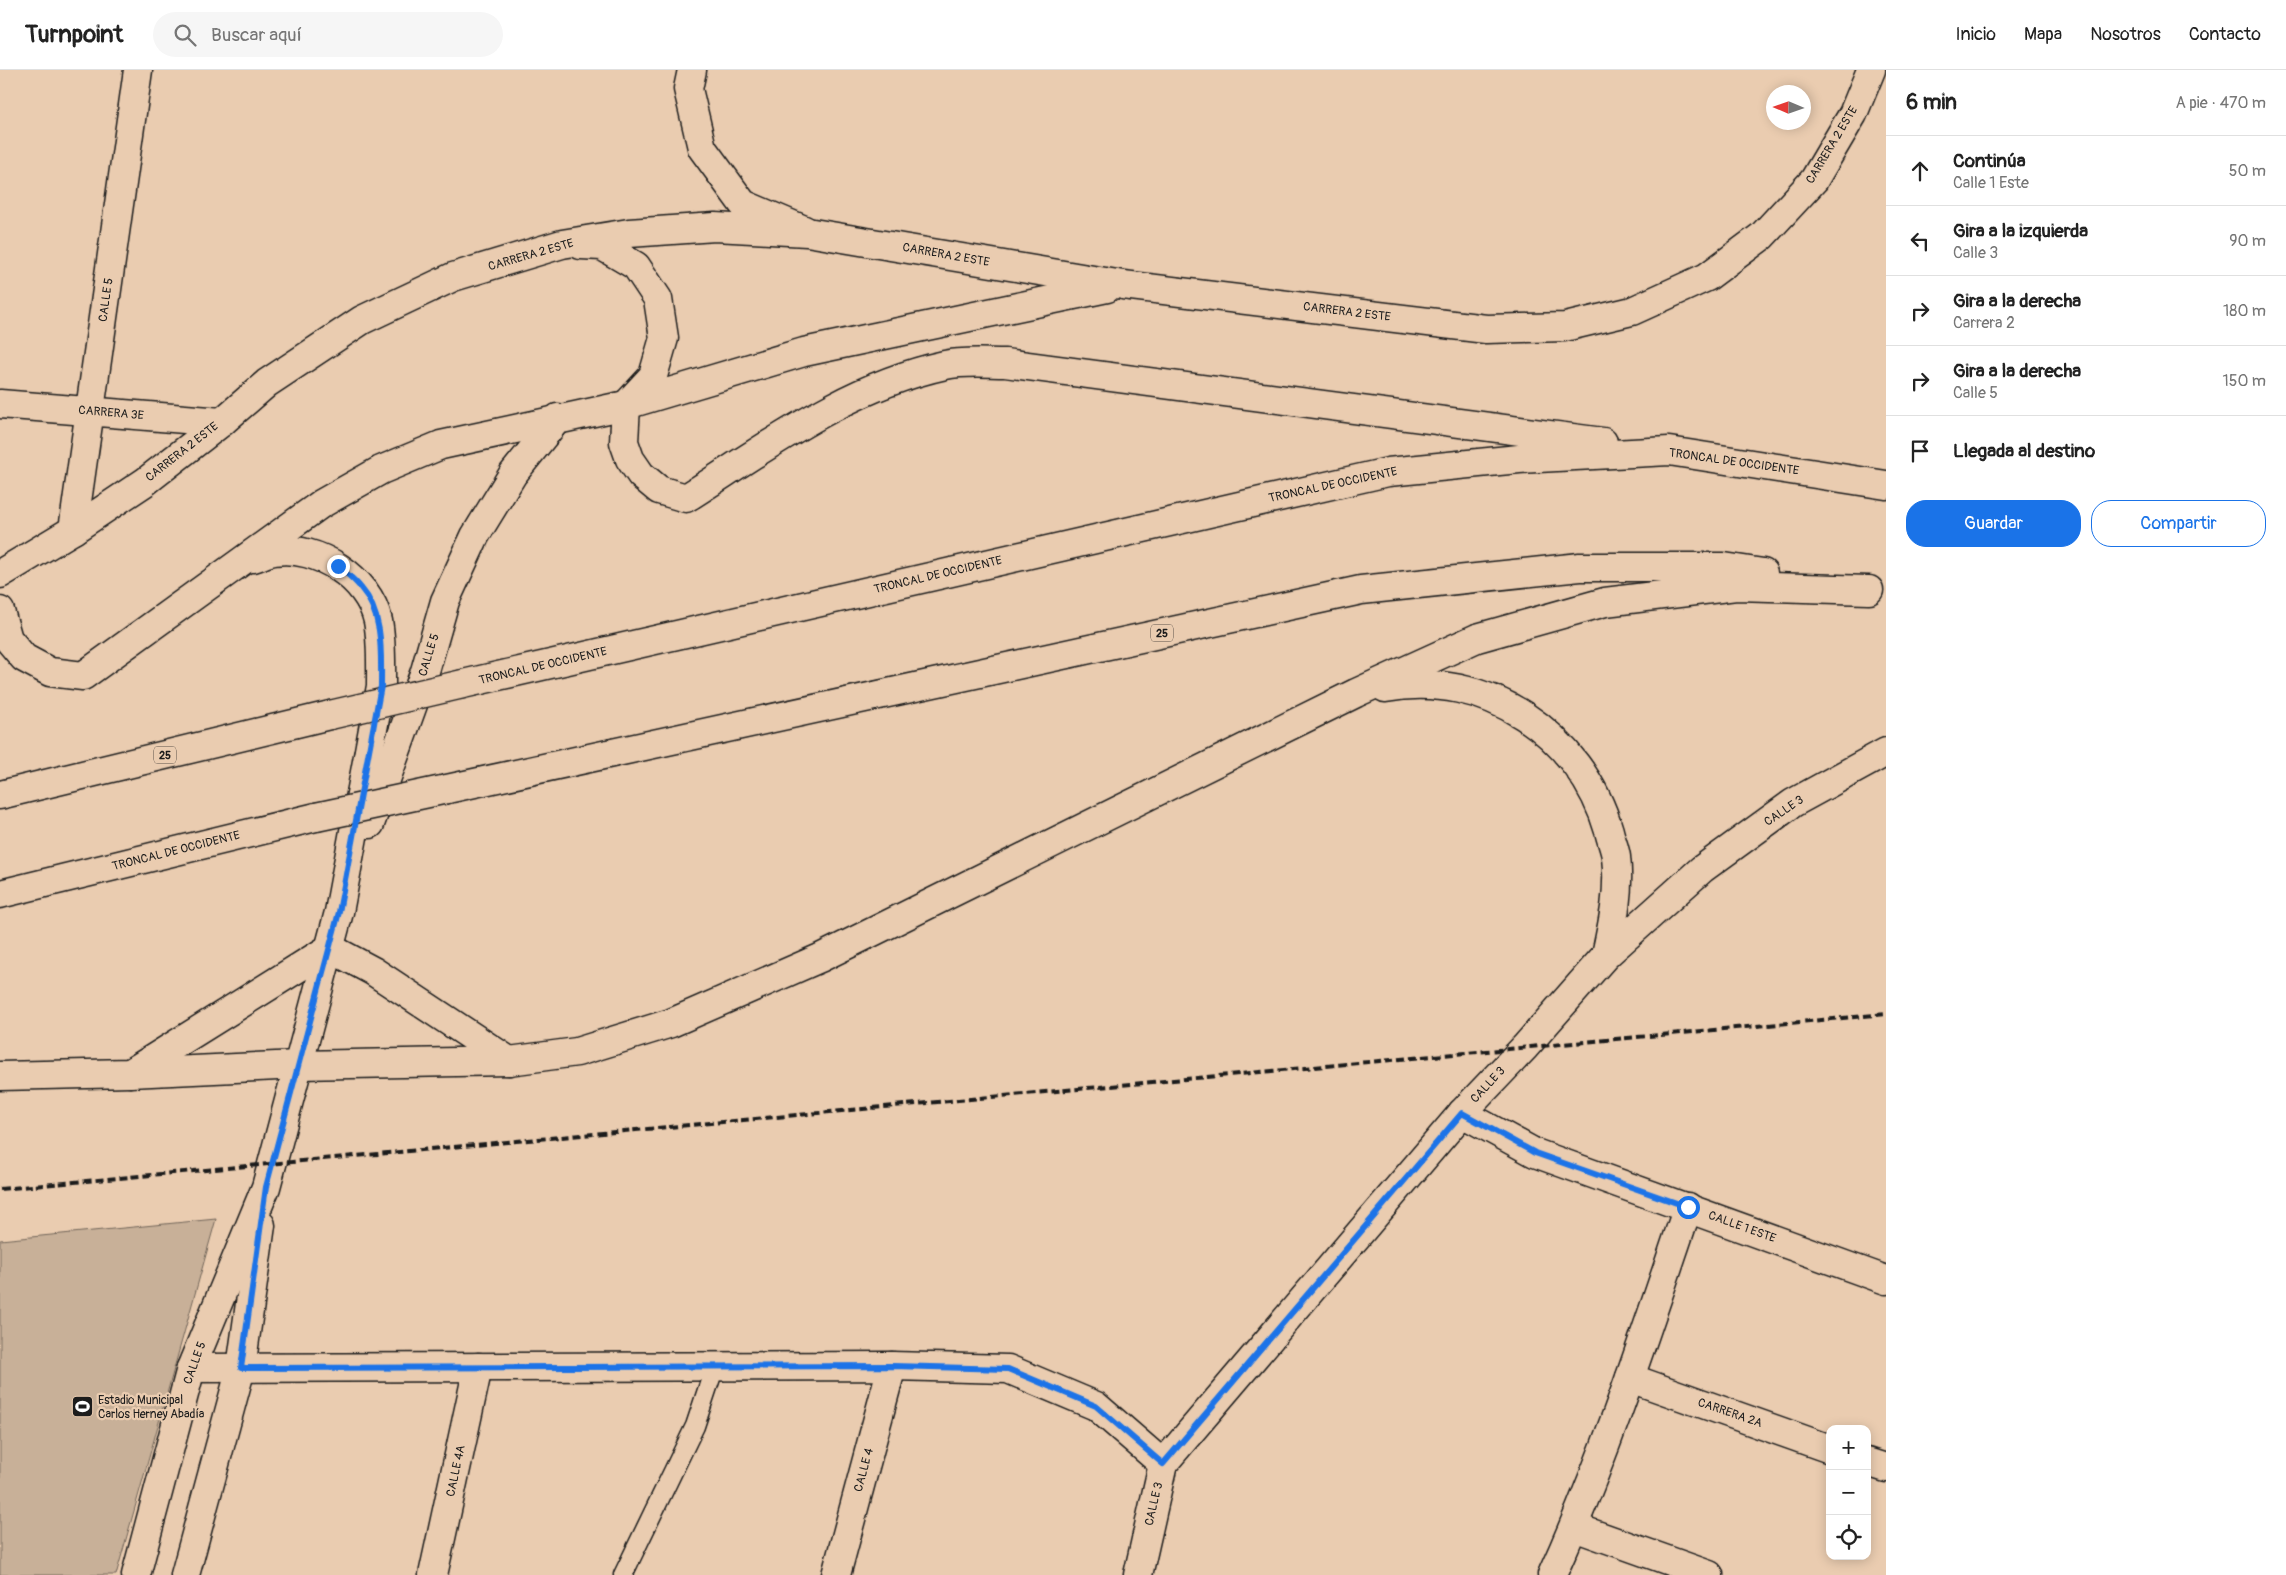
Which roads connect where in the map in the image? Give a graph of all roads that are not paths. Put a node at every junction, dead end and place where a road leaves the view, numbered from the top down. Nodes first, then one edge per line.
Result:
1 (138, 70) edge
2 (692, 70) edge
3 (1871, 70) edge
4 (807, 232) junction
5 (562, 244) junction
6 (1123, 285) junction
7 (0, 404) edge
8 (626, 404) junction
9 (91, 411) junction
10 (558, 418) junction
11 (222, 422) junction
12 (1669, 451) junction
13 (1886, 485) edge
14 (73, 530) junction
15 (1, 579) edge
16 (216, 580) junction
17 (1877, 591) edge
18 (0, 611) edge
19 (1356, 693) junction
20 (1886, 752) edge
21 (0, 795) edge
22 (0, 894) edge
23 (339, 912) junction
24 (330, 948) junction
25 (1606, 955) junction
26 (509, 1061) junction
27 (298, 1065) junction
28 (130, 1073) junction
29 (0, 1076) edge
30 (1462, 1113) junction
31 (266, 1187) junction
32 (1688, 1207) junction
33 (1886, 1280) edge
34 (715, 1366) junction
35 (892, 1366) junction
36 (191, 1368) junction
37 (241, 1368) junction
38 (478, 1368) junction
39 (1630, 1378) junction
40 (1826, 1448) edge
41 (1871, 1463) edge
42 (1163, 1464) junction
43 (1886, 1468) edge
44 (1574, 1527) junction
45 (136, 1575) edge
46 (185, 1575) edge
47 (433, 1575) edge
48 (623, 1575) edge
49 (836, 1575) edge
50 (1138, 1575) edge
51 (1552, 1575) edge
52 (1709, 1575) edge

1 - 9 main road, CALLE 5
2 - 4 main road
3 - 6 main road, CARRERA 2 ESTE
4 - 5 main road, CARRERA 2 ESTE
4 - 6 main road, CARRERA 2 ESTE
5 - 8 main road
5 - 11 main road, CARRERA 2 ESTE
6 - 8 main road
7 - 9 main road, CARRERA 3E
8 - 10 main road
8 - 12 main road
9 - 11 main road, CARRERA 3E
9 - 14 main road, CALLE 5
10 - 16 main road
10 - 23 main road, CALLE 5
11 - 14 main road, CARRERA 2 ESTE
12 - 13 main road, TRONCAL DE OCCIDENTE / 25
12 - 21 main road, TRONCAL DE OCCIDENTE / 25, bridge
14 - 15 main road, CARRERA 2 ESTE
16 - 18 main road
16 - 23 main road, CALLE 5
17 - 19 main road
17 - 22 main road, TRONCAL DE OCCIDENTE / 25, bridge
19 - 25 main road
19 - 26 main road
20 - 25 main road, CALLE 3
23 - 24 main road, CALLE 5
24 - 26 main road
24 - 27 main road, CALLE 5
24 - 28 main road
25 - 30 main road, CALLE 3
26 - 27 main road
27 - 28 main road
27 - 31 main road, CALLE 5
28 - 29 main road
30 - 32 main road, CALLE 1 ESTE
30 - 42 main road, CALLE 3
31 - 36 main road, CALLE 5
31 - 37 main road, CALLE 5
32 - 33 main road, CALLE 1 ESTE
32 - 39 main road
34 - 35 main road
34 - 38 main road
34 - 48 lane
35 - 42 main road
35 - 49 main road, CALLE 4
36 - 37 main road
36 - 45 main road, CALLE 5
37 - 38 main road
37 - 46 main road, CALLE 5
38 - 47 main road, CALLE 4A
39 - 40 main road, CARRERA 2A
39 - 44 main road
41 - 43 main road
42 - 50 main road, CALLE 3
44 - 51 main road
44 - 52 main road

